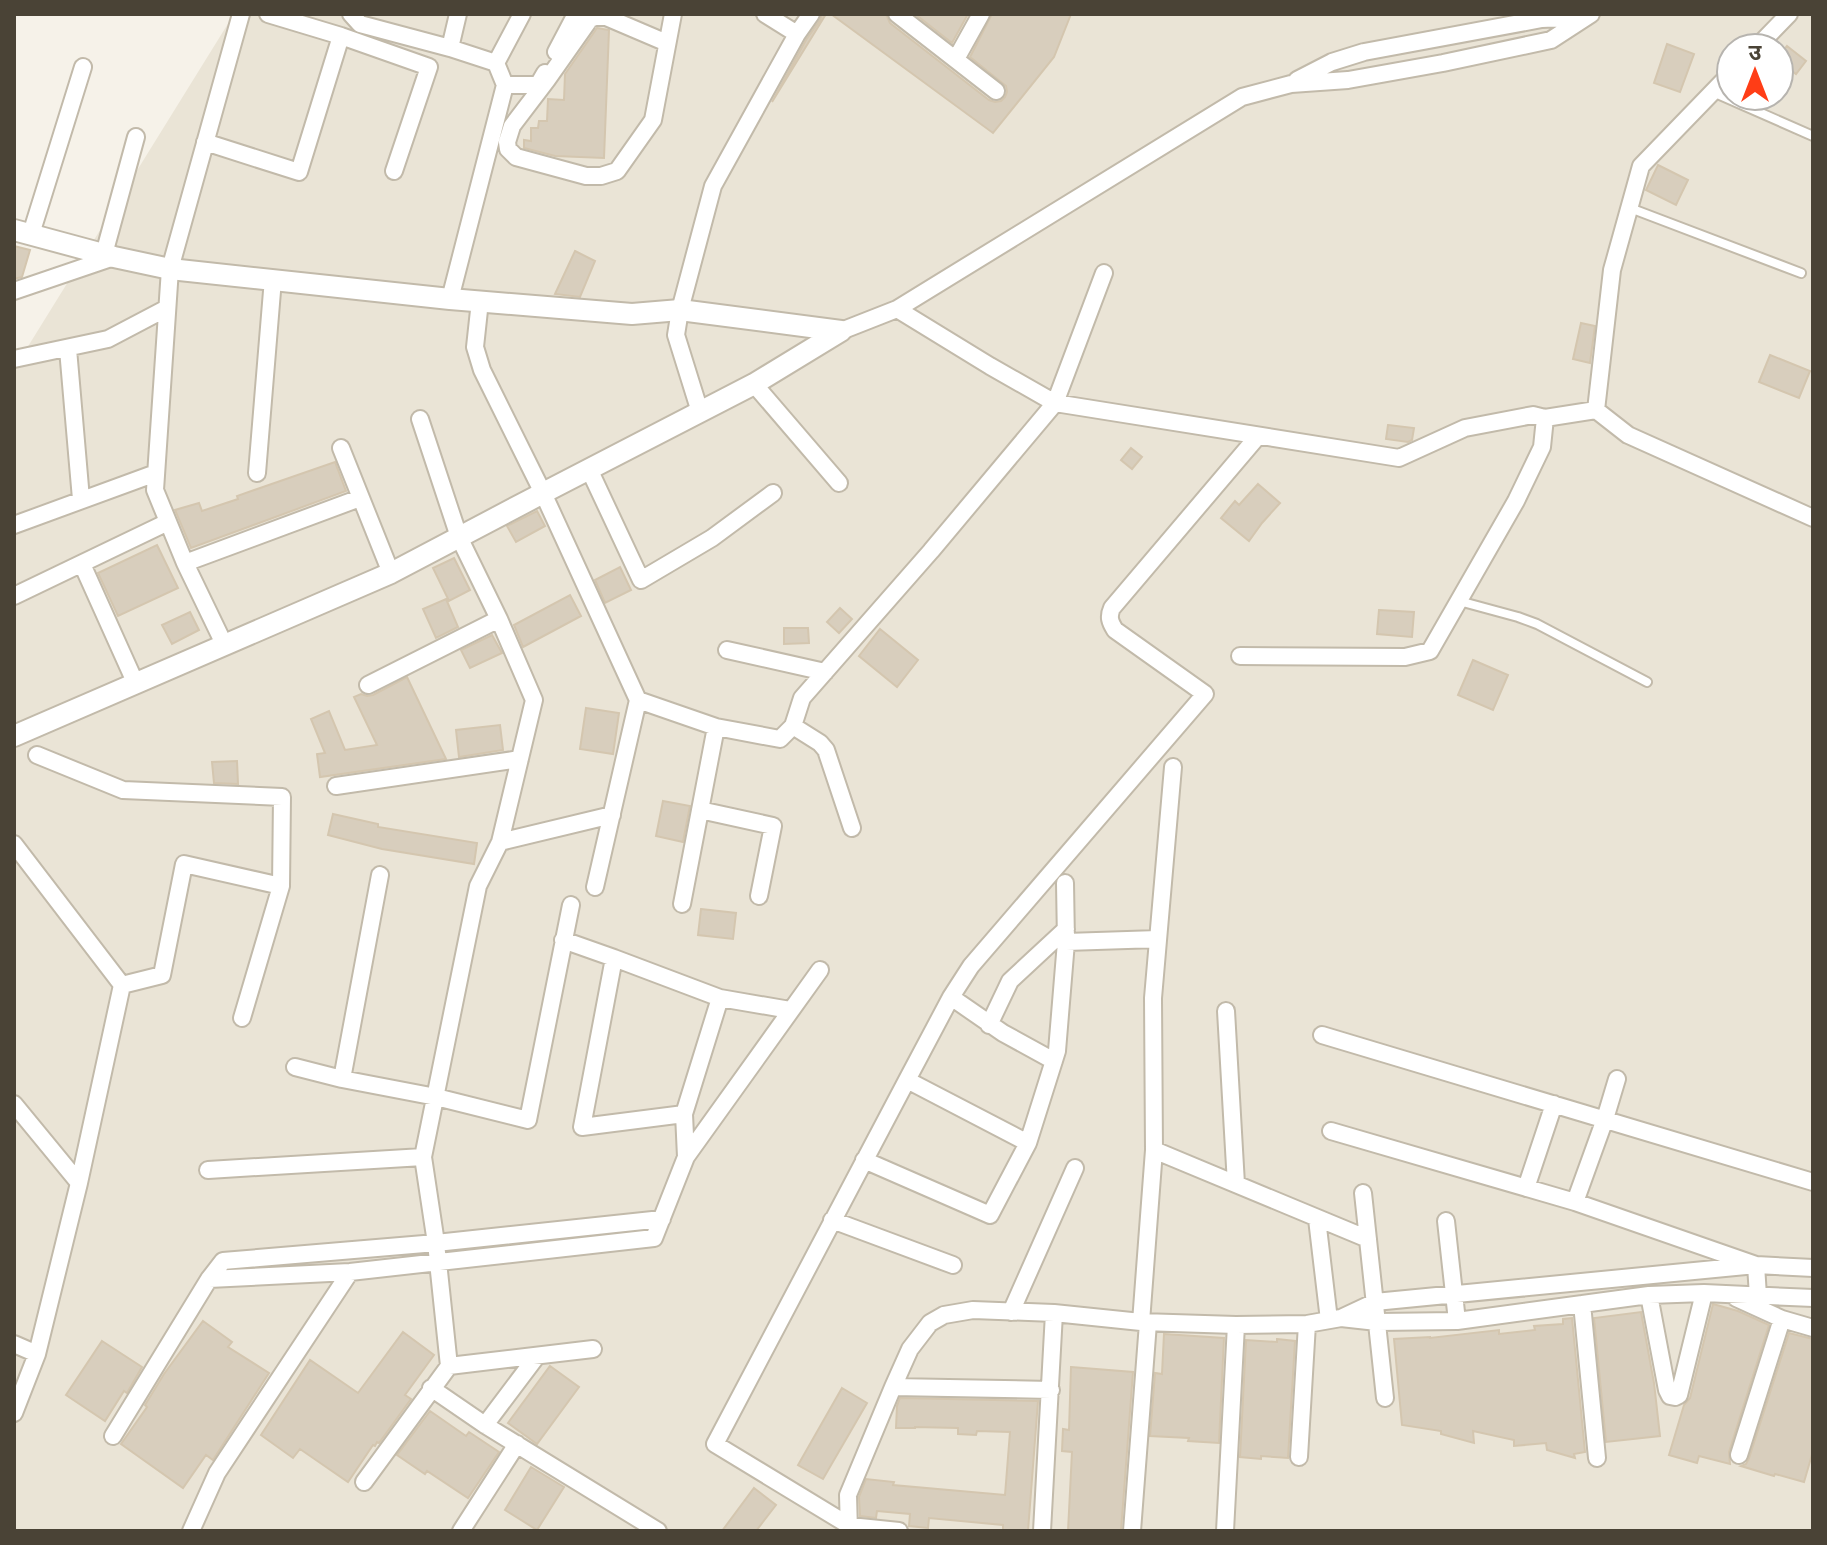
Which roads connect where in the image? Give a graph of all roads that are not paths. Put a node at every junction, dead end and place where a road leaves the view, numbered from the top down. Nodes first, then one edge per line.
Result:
1 (241, 14) edge
2 (268, 14) edge
3 (351, 14) edge
4 (458, 14) edge
5 (522, 14) edge
6 (576, 14) edge
7 (673, 14) edge
8 (811, 14) edge
9 (897, 14) edge
10 (981, 14) edge
11 (1789, 14) edge
12 (770, 15) edge
13 (1589, 15) edge
14 (305, 20) edge
15 (1477, 31) junction
16 (1772, 32) edge
17 (797, 34) junction
18 (341, 36) junction
19 (667, 43) junction
20 (450, 48) junction
21 (1482, 55) junction
22 (956, 59) junction
23 (496, 63) junction
24 (83, 67) dead end
25 (1291, 84) junction
26 (505, 85) junction
27 (996, 91) dead end
28 (1713, 92) joint
29 (1813, 136) edge
30 (136, 137) dead end
31 (205, 142) junction
32 (394, 171) dead end
33 (1629, 207) junction
34 (22, 232) edge
35 (109, 256) junction
36 (170, 269) junction
37 (1104, 273) dead end
38 (1801, 273) dead end
39 (273, 279) junction
40 (14, 291) edge
41 (450, 299) junction
42 (480, 301) junction
43 (167, 308) junction
44 (897, 309) junction
45 (680, 310) junction
46 (841, 331) junction
47 (68, 349) junction
48 (14, 359) edge
49 (754, 384) junction
50 (1055, 403) junction
51 (1596, 410) junction
52 (700, 412) junction
53 (1545, 418) junction
54 (420, 419) dead end
55 (1258, 436) junction
56 (341, 448) dead end
57 (589, 469) junction
58 (156, 473) junction
59 (257, 473) dead end
60 (839, 483) dead end
61 (543, 493) junction
62 (773, 493) dead end
63 (360, 498) junction
64 (81, 499) junction
65 (1813, 518) edge
66 (168, 522) junction
67 (14, 525) edge
68 (459, 537) junction
69 (185, 563) junction
70 (82, 564) junction
71 (391, 573) junction
72 (14, 596) edge
73 (1459, 601) junction
74 (499, 619) junction
75 (225, 646) junction
76 (727, 650) dead end
77 (1240, 656) dead end
78 (825, 672) junction
79 (135, 682) junction
80 (1647, 682) dead end
81 (368, 685) dead end
82 (638, 700) junction
83 (793, 726) junction
84 (716, 727) junction
85 (14, 736) edge
86 (37, 755) dead end
87 (520, 759) junction
88 (1173, 767) dead end
89 (336, 786) dead end
90 (700, 810) junction
91 (612, 815) junction
92 (852, 828) dead end
93 (500, 842) junction
94 (14, 844) edge
95 (380, 875) dead end
96 (1065, 883) dead end
97 (281, 886) junction
98 (595, 887) dead end
99 (759, 896) dead end
100 (682, 904) dead end
101 (571, 905) dead end
102 (1066, 936) junction
103 (1158, 939) junction
104 (563, 940) junction
105 (614, 958) junction
106 (820, 970) dead end
107 (122, 985) junction
108 (951, 997) junction
109 (720, 998) junction
110 (790, 1010) junction
111 (1226, 1011) dead end
112 (242, 1018) dead end
113 (989, 1025) junction
114 (1322, 1035) dead end
115 (1054, 1061) junction
116 (295, 1067) dead end
117 (342, 1079) junction
118 (1617, 1079) dead end
119 (907, 1080) junction
120 (436, 1097) junction
121 (14, 1104) edge
122 (1554, 1104) junction
123 (684, 1114) junction
124 (1605, 1119) junction
125 (1331, 1131) dead end
126 (1028, 1143) junction
127 (1154, 1150) junction
128 (423, 1157) junction
129 (686, 1157) junction
130 (864, 1160) junction
131 (1075, 1168) dead end
132 (208, 1170) dead end
133 (1813, 1182) edge
134 (79, 1183) junction
135 (1236, 1184) junction
136 (1526, 1188) junction
137 (1363, 1193) dead end
138 (1575, 1202) junction
139 (662, 1219) junction
140 (1317, 1219) junction
141 (832, 1220) junction
142 (1446, 1221) dead end
143 (1368, 1239) junction
144 (436, 1243) junction
145 (439, 1263) junction
146 (953, 1265) dead end
147 (1756, 1265) junction
148 (1813, 1268) edge
149 (350, 1272) junction
150 (209, 1279) junction
151 (1565, 1283) junction
152 (1704, 1293) junction
153 (1726, 1294) junction
154 (1454, 1295) junction
155 (1649, 1295) junction
156 (1758, 1296) junction
157 (1813, 1298) edge
158 (1375, 1302) junction
159 (1575, 1305) junction
160 (1011, 1312) junction
161 (1054, 1313) junction
162 (1335, 1319) junction
163 (1782, 1319) junction
164 (1457, 1321) junction
165 (1145, 1322) junction
166 (1377, 1322) junction
167 (1307, 1324) junction
168 (1236, 1325) junction
169 (1813, 1328) edge
170 (14, 1344) edge
171 (593, 1349) dead end
172 (37, 1354) junction
173 (537, 1356) junction
174 (449, 1366) junction
175 (893, 1387) junction
176 (431, 1388) junction
177 (1051, 1390) junction
178 (1385, 1398) dead end
179 (14, 1413) edge
180 (485, 1425) junction
181 (113, 1436) dead end
182 (517, 1444) junction
183 (1739, 1455) dead end
184 (1299, 1457) dead end
185 (1597, 1458) dead end
186 (364, 1482) dead end
187 (648, 1528) edge
188 (849, 1528) edge
189 (191, 1531) edge
190 (461, 1531) edge
191 (899, 1531) edge
192 (1042, 1531) edge
193 (1132, 1531) edge
194 (1225, 1531) edge

1 - 31 street
2 - 14 street
3 - 20 street
4 - 20 street
5 - 23 street
6 - 26 street
7 - 19 street
8 - 17 street
9 - 22 street
10 - 22 street
11 - 16 street
12 - 17 street
13 - 15 street
13 - 21 street
14 - 18 street
15 - 21 street
15 - 25 street
17 - 45 street
18 - 31 street
18 - 32 street
19 - 19 street
20 - 23 street
21 - 25 street
22 - 27 street
23 - 26 street
24 - 34 street
25 - 44 street
26 - 41 street
28 - 29 lane
28 - 33 street
30 - 35 street
31 - 36 street
33 - 38 lane
33 - 51 street
34 - 35 street
35 - 36 street
35 - 40 street
36 - 39 street
36 - 43 street
37 - 50 street
39 - 41 street
39 - 59 street
41 - 42 street
42 - 45 street
42 - 61 street
43 - 47 street
43 - 58 street
44 - 46 street
44 - 50 street
45 - 46 street
45 - 52 street
46 - 49 street
47 - 48 street
47 - 64 street
49 - 52 street
49 - 60 street
50 - 55 street
50 - 78 street
51 - 53 street
51 - 65 street
52 - 57 street
53 - 55 street
53 - 73 street
54 - 68 street
55 - 108 street
56 - 63 street
57 - 61 street
57 - 62 street
58 - 64 street
58 - 66 street
61 - 68 street
61 - 82 street
63 - 69 street
63 - 71 street
64 - 67 street
66 - 69 street
66 - 70 street
68 - 71 street
68 - 74 street
69 - 75 street
70 - 72 street
70 - 79 street
71 - 75 street
73 - 77 street
73 - 80 lane
74 - 81 street
74 - 87 street
75 - 79 street
76 - 78 street
78 - 83 street
79 - 85 street
82 - 84 street
82 - 91 street
83 - 84 street
83 - 92 street
84 - 90 street
86 - 97 street
87 - 89 street
87 - 93 street
88 - 103 street
90 - 99 street
90 - 100 street
91 - 93 street
91 - 98 street
93 - 120 street
94 - 107 street
95 - 117 street
96 - 102 street
97 - 107 street
97 - 112 street
101 - 104 street
102 - 103 street
102 - 113 street
102 - 115 street
103 - 127 street
104 - 105 street
104 - 120 street
105 - 109 street
105 - 123 street
106 - 110 street
107 - 134 street
108 - 113 street
108 - 119 street
109 - 110 street
109 - 123 street
110 - 129 street
111 - 135 street
113 - 115 street
114 - 122 street
115 - 126 street
116 - 117 street
117 - 120 street
118 - 124 street
119 - 126 street
119 - 130 street
120 - 128 street
121 - 134 street
122 - 124 street
122 - 136 street
123 - 129 street
124 - 133 street
124 - 138 street
125 - 136 street
126 - 130 street
127 - 135 street
127 - 165 street
128 - 132 street
128 - 144 street
129 - 139 street
130 - 141 street
131 - 160 street
134 - 172 street
135 - 140 street
136 - 138 street
137 - 143 street
138 - 147 street
139 - 144 street
139 - 145 street
140 - 143 street
140 - 162 street
141 - 146 street
141 - 188 street
142 - 154 street
143 - 158 street
144 - 145 street
144 - 150 street
145 - 149 street
145 - 174 street
147 - 148 street
147 - 151 street
147 - 156 street
149 - 150 street
149 - 189 street
150 - 181 street
151 - 154 street
151 - 159 street
152 - 153 street
152 - 155 street
152 - 155 street
153 - 156 street
153 - 163 street
154 - 158 street
154 - 164 street
155 - 159 street
156 - 157 street
158 - 162 street
158 - 166 street
159 - 164 street
159 - 185 street
160 - 161 street
160 - 175 street
161 - 165 street
161 - 177 street
162 - 166 street
162 - 167 street
163 - 169 street
163 - 183 street
164 - 166 street
165 - 168 street
165 - 193 street
166 - 178 street
167 - 168 street
167 - 184 street
168 - 194 street
170 - 172 street
171 - 173 street
172 - 179 street
173 - 174 street
173 - 180 street
174 - 176 street
175 - 177 street
175 - 188 street
176 - 180 street
176 - 186 street
177 - 192 street
180 - 182 street
182 - 187 street
182 - 190 street
188 - 191 street

